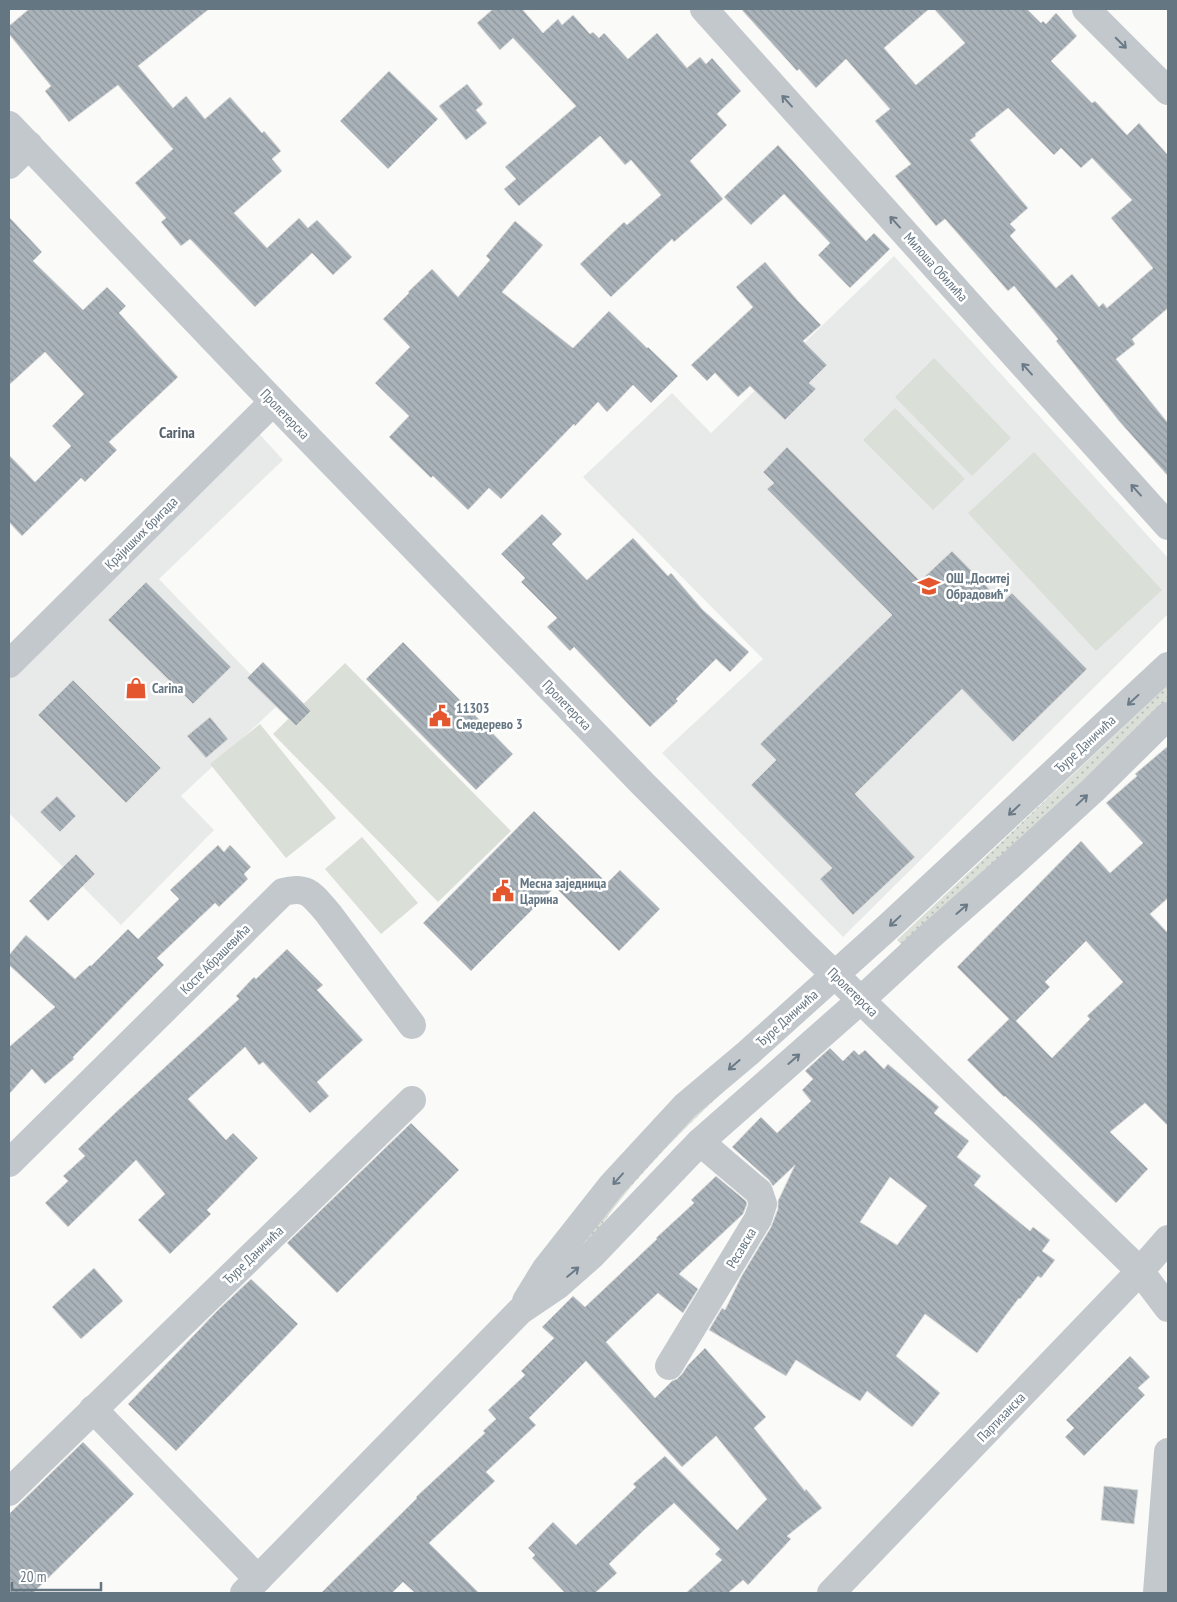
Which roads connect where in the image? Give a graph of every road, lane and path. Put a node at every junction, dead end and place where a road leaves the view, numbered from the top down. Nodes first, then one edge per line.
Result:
1 (704, 9) edge
2 (1086, 9) edge
3 (1168, 91) edge
4 (9, 125) edge
5 (29, 145) junction
6 (9, 165) edge
7 (273, 402) junction
8 (1168, 526) edge
9 (9, 664) edge
10 (1168, 666) edge
11 (1168, 716) edge
12 (835, 974) junction
13 (861, 1000) junction
14 (412, 1025) dead end
15 (412, 1100) dead end
16 (700, 1142) junction
17 (9, 1163) edge
18 (1168, 1239) edge
19 (1140, 1271) junction
20 (1168, 1308) edge
21 (520, 1310) junction
22 (669, 1366) dead end
23 (93, 1409) junction
24 (1168, 1452) edge
25 (9, 1492) edge
26 (251, 1586) edge
27 (831, 1593) edge
28 (1156, 1593) edge

8 -> 1 street, Милоша Обилића
2 -> 3 street
4 - 5 street, Пролетерска
5 - 6 street
5 - 7 street, Пролетерска
7 - 9 street, Крајишких бригада
7 - 12 street, Пролетерска
10 -> 12 street, Ђуре Даничића
13 -> 11 street, Ђуре Даничића
12 - 13 street, Пролетерска
12 -> 21 street, Ђуре Даничића
16 -> 13 street, Ђуре Даничића
13 - 19 street, Пролетерска
14 - 17 street, Косте Абрашевића
15 - 23 street, Ђуре Даничића
21 -> 16 street, Ђуре Даничића
16 - 22 street, Ресавска
18 - 19 street, Партизанска
19 - 20 street, Пролетерска
19 - 27 street, Партизанска
21 - 26 street, Ђуре Даничића
23 - 25 street, Ђуре Даничића
23 - 26 street, Ђуре Даничића
24 - 28 street

